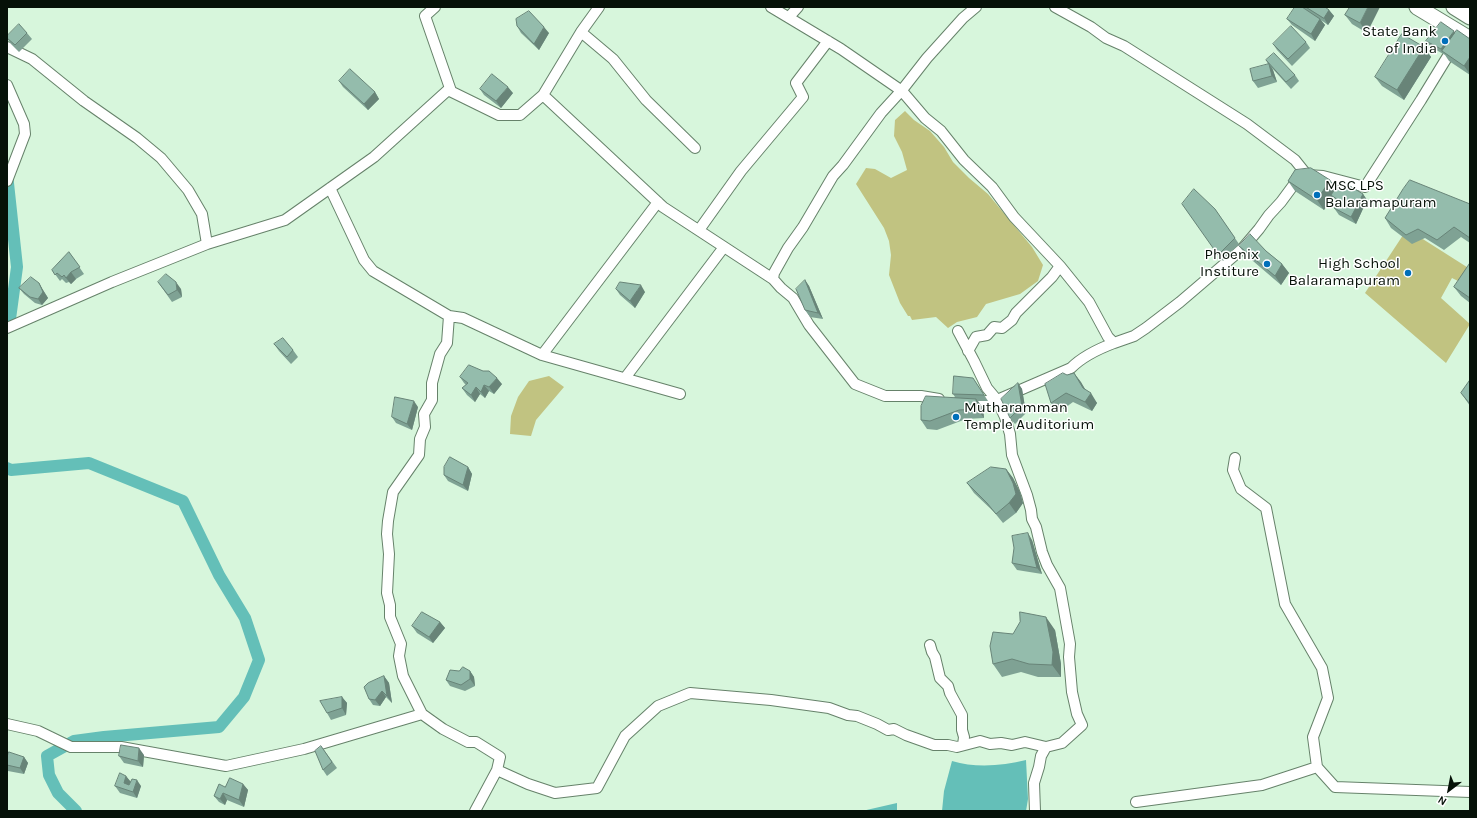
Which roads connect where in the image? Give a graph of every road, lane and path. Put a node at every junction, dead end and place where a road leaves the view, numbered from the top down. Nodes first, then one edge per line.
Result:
1 (435, 7) edge
2 (599, 7) edge
3 (771, 7) edge
4 (798, 7) edge
5 (976, 7) edge
6 (1055, 7) edge
7 (1417, 7) edge
8 (1454, 7) edge
9 (789, 17) junction
10 (1470, 17) edge
11 (581, 32) junction
12 (1466, 36) edge
13 (828, 41) junction
14 (7, 47) edge
15 (7, 84) edge
16 (902, 90) junction
17 (451, 91) junction
18 (542, 95) junction
19 (695, 148) dead end
20 (1307, 175) junction
21 (7, 181) edge
22 (330, 188) junction
23 (658, 202) junction
24 (699, 230) junction
25 (207, 244) junction
26 (724, 247) junction
27 (1060, 266) junction
28 (773, 279) junction
29 (449, 316) junction
30 (7, 328) edge
31 (958, 331) dead end
32 (1114, 343) junction
33 (968, 351) junction
34 (542, 355) junction
35 (625, 378) junction
36 (680, 394) dead end
37 (997, 400) junction
38 (1235, 458) dead end
39 (930, 645) dead end
40 (422, 714) junction
41 (7, 724) edge
42 (964, 745) junction
43 (1046, 747) junction
44 (1317, 767) junction
45 (497, 770) junction
46 (1470, 792) edge
47 (1136, 802) dead end
48 (475, 811) edge
49 (1035, 811) edge

1 - 17 street
2 - 11 street
3 - 9 street
4 - 9 street
5 - 16 street
6 - 20 street
7 - 12 main road
8 - 10 main road
9 - 13 street
11 - 18 street
11 - 19 street
12 - 20 street
13 - 16 street
13 - 24 street
14 - 25 street
15 - 21 street
16 - 27 street
16 - 28 street
17 - 18 street
17 - 22 street
18 - 23 street
20 - 32 street
22 - 25 street
22 - 29 street
23 - 24 street
23 - 34 street
24 - 26 street
25 - 30 street
26 - 28 street
26 - 35 street
27 - 32 street
27 - 33 street
28 - 37 street
29 - 34 street
29 - 40 street
31 - 33 street
32 - 37 street
33 - 37 street
34 - 35 street
35 - 36 street
37 - 43 street
38 - 44 street
39 - 42 street
40 - 41 street
40 - 45 street
42 - 43 street
42 - 45 street
43 - 49 street
44 - 46 street
44 - 47 street
45 - 48 street

